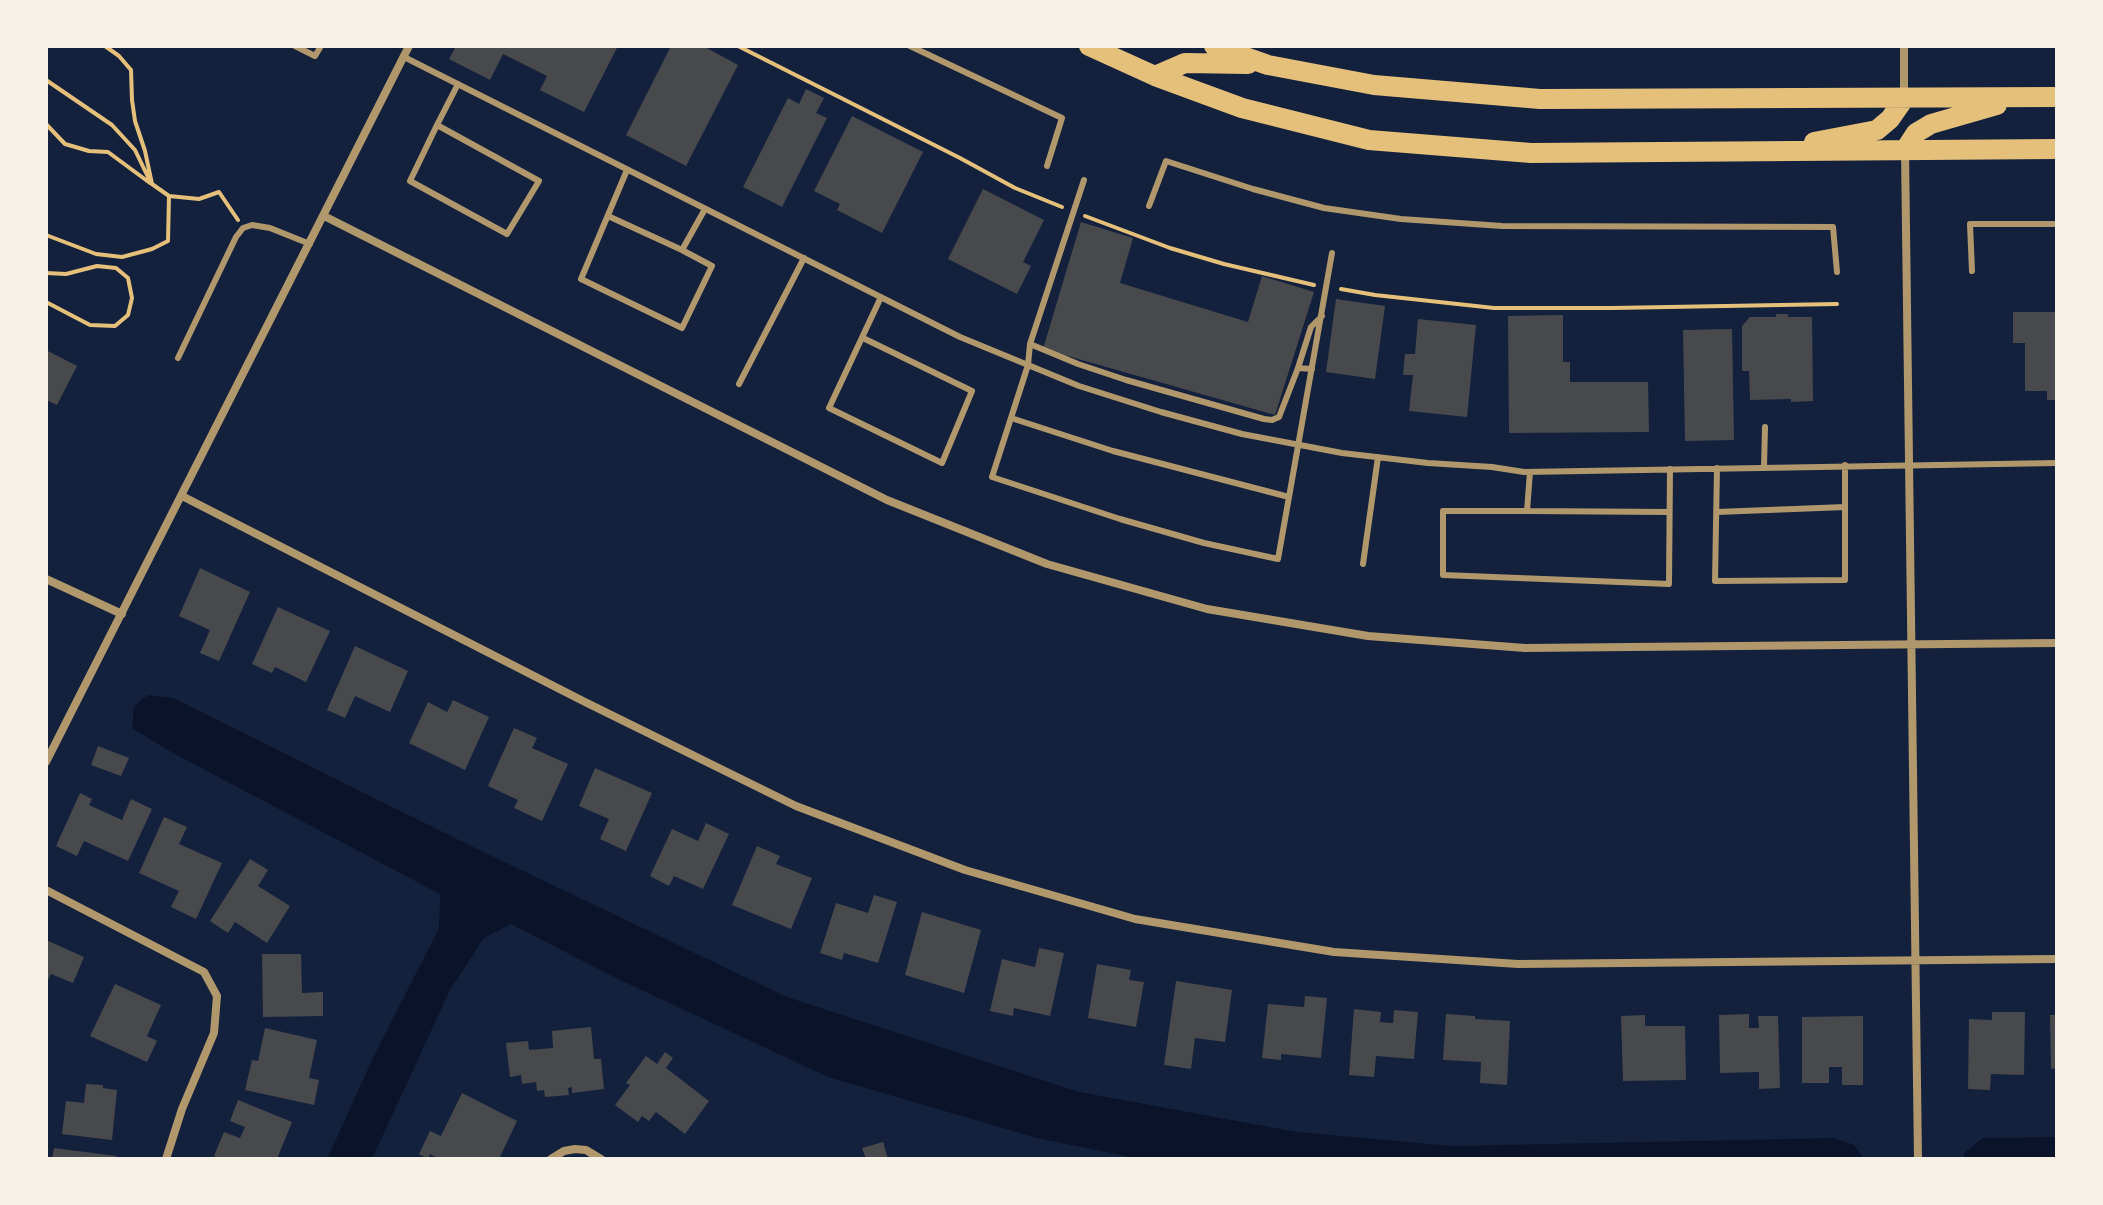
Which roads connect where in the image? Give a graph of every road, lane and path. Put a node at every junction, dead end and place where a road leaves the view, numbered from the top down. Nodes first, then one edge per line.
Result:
1 (105, 46) edge
2 (295, 46) edge
3 (321, 46) edge
4 (409, 46) edge
5 (738, 46) edge
6 (910, 46) edge
7 (1089, 46) edge
8 (1214, 46) edge
9 (1904, 46) edge
10 (404, 57) junction
11 (1268, 65) junction
12 (1155, 76) junction
13 (46, 80) edge
14 (458, 84) junction
15 (2024, 97) junction
16 (2057, 97) edge
17 (1904, 99) junction
18 (46, 124) edge
19 (437, 125) junction
20 (2057, 149) edge
21 (1905, 150) junction
22 (1759, 151) junction
23 (1047, 166) dead end
24 (627, 170) junction
25 (1084, 180) dead end
26 (152, 184) junction
27 (169, 196) junction
28 (1149, 206) dead end
29 (705, 209) junction
30 (1072, 211) junction
31 (324, 216) junction
32 (608, 216) junction
33 (2057, 224) edge
34 (243, 228) junction
35 (46, 235) edge
36 (310, 244) junction
37 (682, 250) junction
38 (1332, 253) dead end
39 (804, 258) junction
40 (1972, 271) dead end
41 (1837, 272) dead end
42 (46, 273) edge
43 (1320, 286) dead end
44 (1341, 289) dead end
45 (881, 297) junction
46 (46, 302) edge
47 (1837, 304) dead end
48 (1322, 316) junction
49 (863, 338) junction
50 (1030, 344) junction
51 (178, 358) dead end
52 (1028, 365) junction
53 (1298, 368) junction
54 (1312, 369) junction
55 (739, 384) dead end
56 (1011, 418) junction
57 (1765, 427) dead end
58 (1298, 445) junction
59 (1378, 457) junction
60 (2057, 463) edge
61 (1909, 464) junction
62 (1845, 465) junction
63 (1764, 467) junction
64 (1717, 468) junction
65 (1670, 469) junction
66 (1530, 472) junction
67 (182, 496) junction
68 (1289, 497) junction
69 (1845, 507) junction
70 (1527, 511) junction
71 (1669, 512) junction
72 (1717, 512) junction
73 (1363, 564) dead end
74 (46, 579) edge
75 (122, 614) junction
76 (2057, 643) edge
77 (1911, 644) junction
78 (46, 762) edge
79 (46, 890) edge
80 (2057, 959) edge
81 (1916, 961) junction
82 (166, 1159) edge
83 (551, 1159) edge
84 (601, 1159) edge
85 (1918, 1159) edge

1 - 26 path
2 - 3 lane
4 - 10 street
5 - 30 path
6 - 23 lane
7 - 12 main road
8 - 11 main road
9 - 17 street
10 - 14 lane
10 - 31 street
11 - 12 main road
11 - 17 main road
12 - 22 main road
13 - 26 path
14 - 19 lane
14 - 24 lane
15 - 16 main road
15 - 17 main road
15 - 21 main road
17 - 22 main road
18 - 26 path
19 - 19 lane
20 - 21 main road
21 - 22 main road
21 - 61 street
24 - 29 lane
24 - 32 lane
25 - 30 lane
26 - 27 path
27 - 34 path
27 - 35 path
28 - 41 lane
29 - 37 lane
29 - 39 lane
30 - 43 path
30 - 50 lane
31 - 36 street
31 - 77 street
32 - 37 lane
32 - 37 lane
33 - 40 lane
34 - 36 lane
34 - 51 lane
36 - 67 street
38 - 48 lane
39 - 45 lane
39 - 55 lane
42 - 46 path
44 - 47 path
45 - 49 lane
45 - 52 lane
48 - 53 lane
48 - 54 lane
49 - 49 lane
50 - 52 lane
50 - 53 lane
52 - 56 lane
52 - 58 lane
53 - 54 lane
54 - 58 lane
56 - 68 lane
56 - 68 lane
57 - 63 lane
58 - 59 lane
58 - 68 lane
59 - 66 lane
59 - 73 lane
60 - 61 lane
61 - 62 lane
61 - 77 street
62 - 63 lane
62 - 69 lane
63 - 64 lane
64 - 65 lane
64 - 72 lane
65 - 66 lane
65 - 71 lane
66 - 70 lane
67 - 75 street
67 - 81 street
69 - 72 lane
69 - 72 lane
70 - 71 lane
70 - 71 lane
74 - 75 street
75 - 78 street
76 - 77 street
77 - 81 street
79 - 82 street
80 - 81 street
81 - 85 street
83 - 84 street

